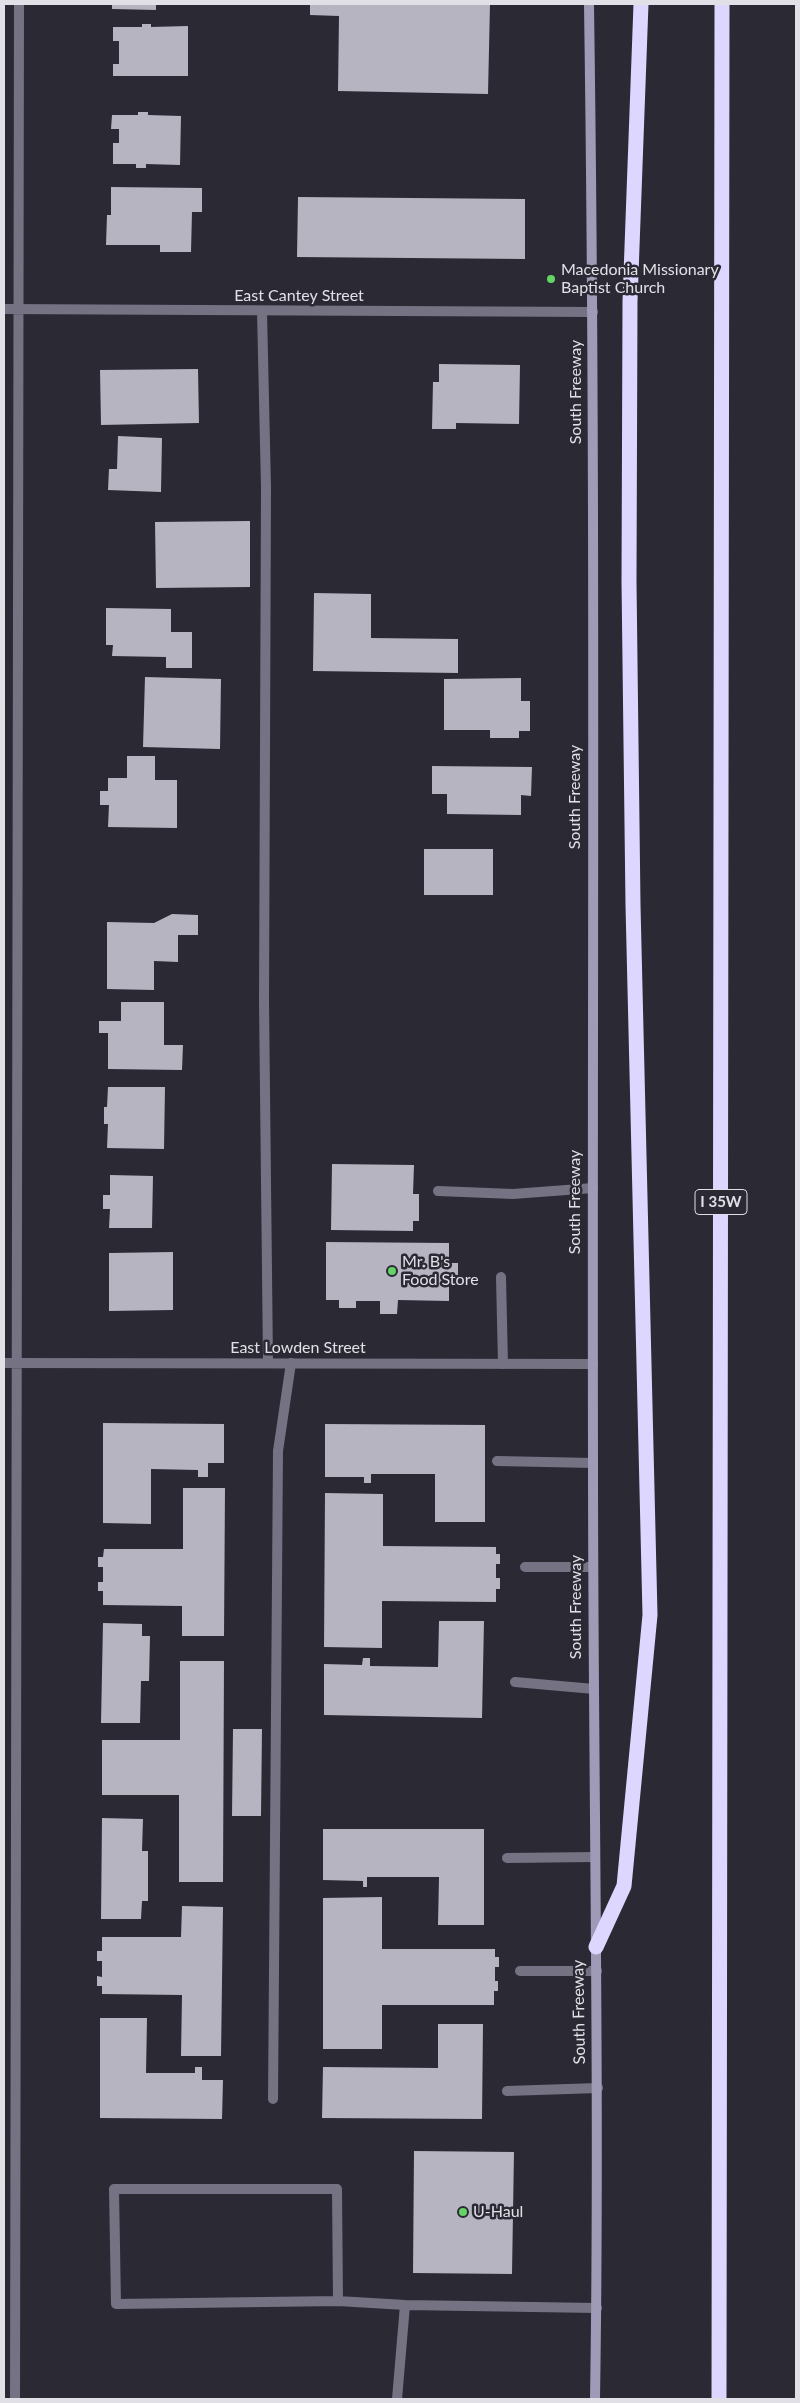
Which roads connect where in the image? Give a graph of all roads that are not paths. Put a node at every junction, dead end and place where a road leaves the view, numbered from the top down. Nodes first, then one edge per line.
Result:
1 (19, 4) edge
2 (589, 4) edge
3 (640, 4) edge
4 (722, 4) edge
5 (4, 310) edge
6 (18, 310) junction
7 (262, 311) junction
8 (593, 312) junction
9 (593, 1188) junction
10 (438, 1191) dead end
11 (501, 1277) dead end
12 (4, 1363) edge
13 (16, 1363) junction
14 (268, 1363) junction
15 (291, 1363) junction
16 (503, 1364) junction
17 (593, 1364) junction
18 (497, 1462) dead end
19 (593, 1463) junction
20 (525, 1567) dead end
21 (593, 1567) junction
22 (515, 1682) dead end
23 (594, 1689) junction
24 (595, 1857) junction
25 (507, 1858) dead end
26 (596, 1947) junction
27 (520, 1971) dead end
28 (597, 1971) junction
29 (598, 2088) junction
30 (507, 2091) dead end
31 (273, 2099) dead end
32 (338, 2301) junction
33 (405, 2305) junction
34 (597, 2308) junction
35 (15, 2399) edge
36 (397, 2399) edge
37 (595, 2399) edge
38 (720, 2399) edge

1 - 6 street
2 - 8 main road, South Freeway
3 - 26 highway
4 - 38 highway, I 35W
5 - 6 street, East Cantey Street
6 - 7 street, East Cantey Street
6 - 13 street
7 - 8 street, East Cantey Street
7 - 14 street
8 - 9 main road, South Freeway
9 - 10 street
9 - 17 main road, South Freeway
11 - 16 street
12 - 13 street, East Lowden Street
13 - 14 street, East Lowden Street
13 - 35 street
14 - 15 street, East Lowden Street
15 - 16 street, East Lowden Street
15 - 31 street
16 - 17 street, East Lowden Street
17 - 19 main road, South Freeway
18 - 19 street
19 - 21 main road, South Freeway
20 - 21 street
21 - 23 main road, South Freeway
22 - 23 street
23 - 24 main road, South Freeway
24 - 25 street
24 - 26 main road, South Freeway
26 - 28 main road, South Freeway
27 - 28 street
28 - 29 main road, South Freeway
29 - 30 street
29 - 34 main road, South Freeway
32 - 32 street
32 - 33 street
33 - 34 street
33 - 36 street
34 - 37 main road, South Freeway

